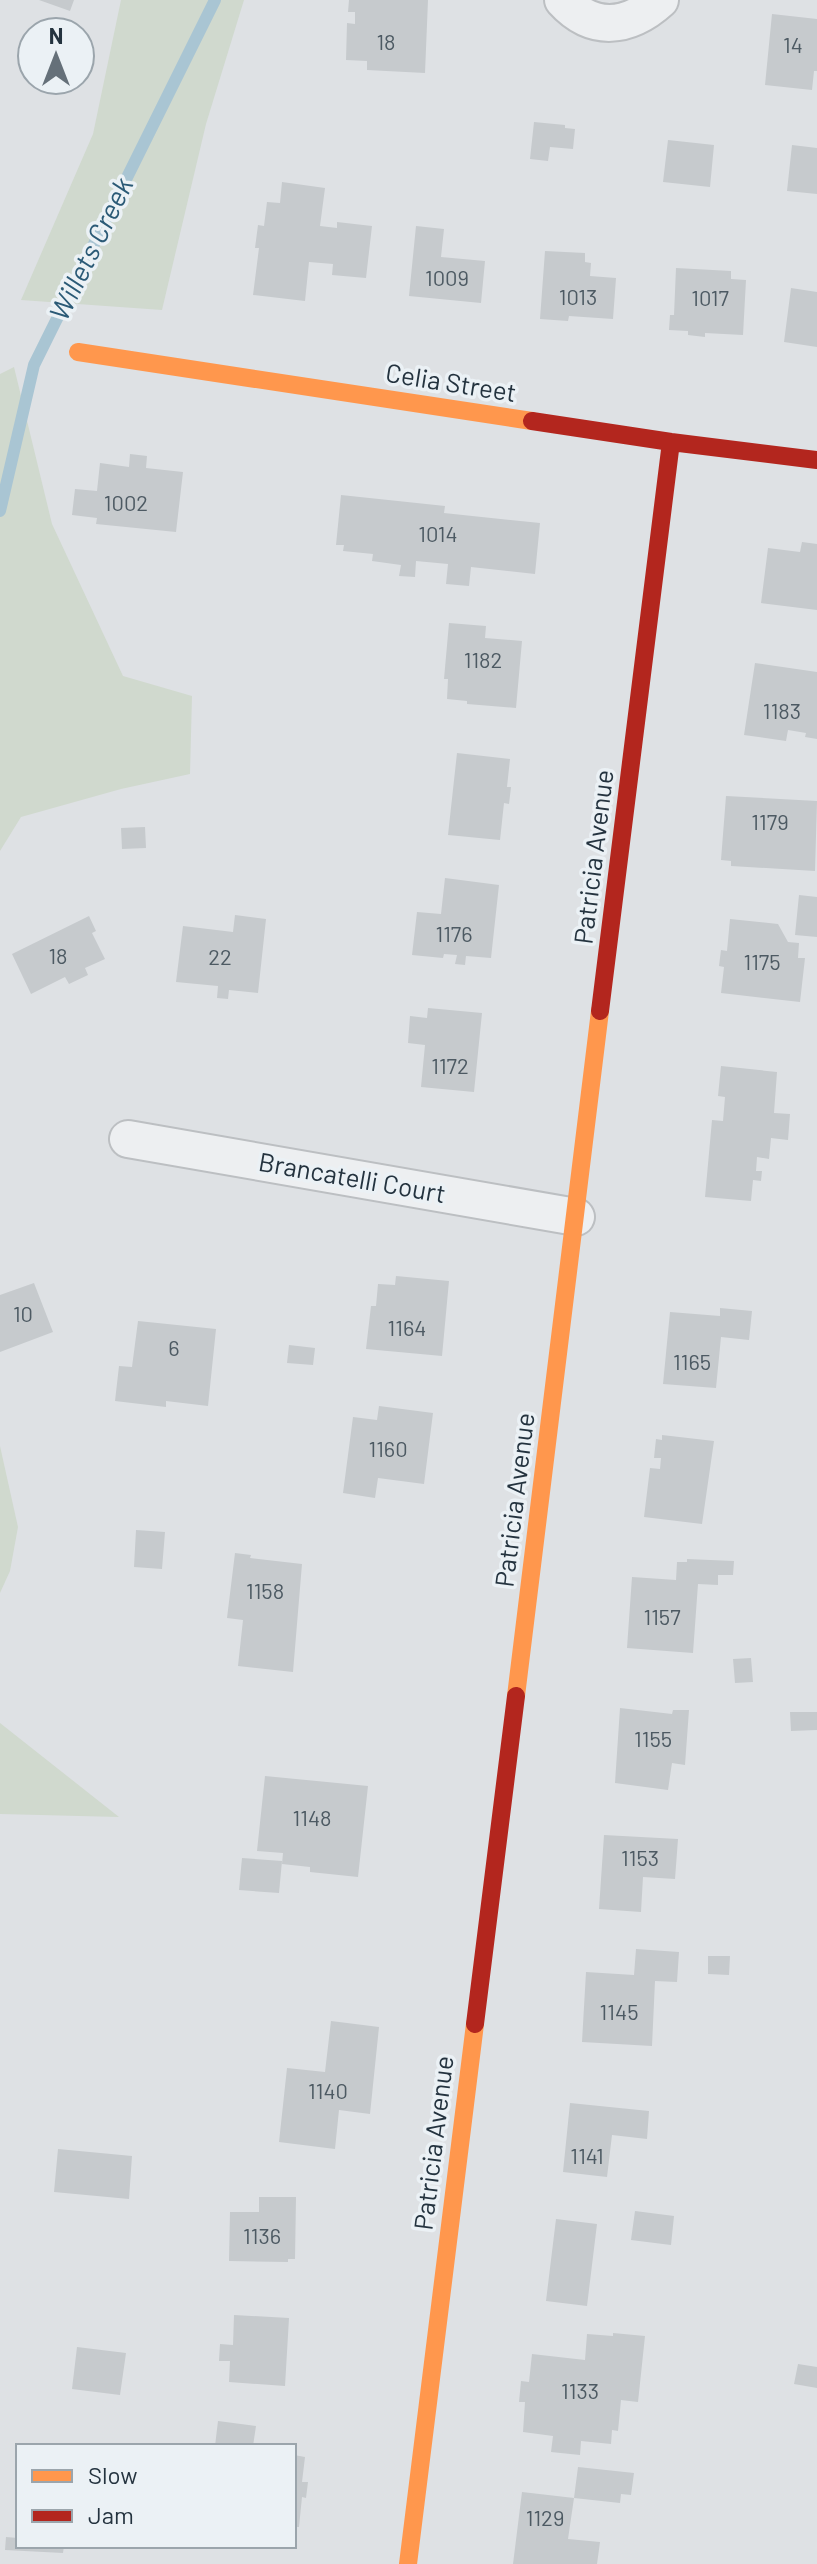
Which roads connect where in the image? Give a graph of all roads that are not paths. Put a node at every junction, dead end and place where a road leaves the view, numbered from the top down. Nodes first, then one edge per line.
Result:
1 (563, 0) edge
2 (660, 0) edge
3 (78, 352) dead end
4 (671, 442) junction
5 (817, 460) edge
6 (128, 1139) dead end
7 (576, 1217) junction
8 (408, 2564) edge

1 - 2 street
3 - 4 street, Celia Street
4 - 5 street, Celia Street
4 - 7 street, Patricia Avenue
6 - 7 street, Brancatelli Court
7 - 8 street, Patricia Avenue

